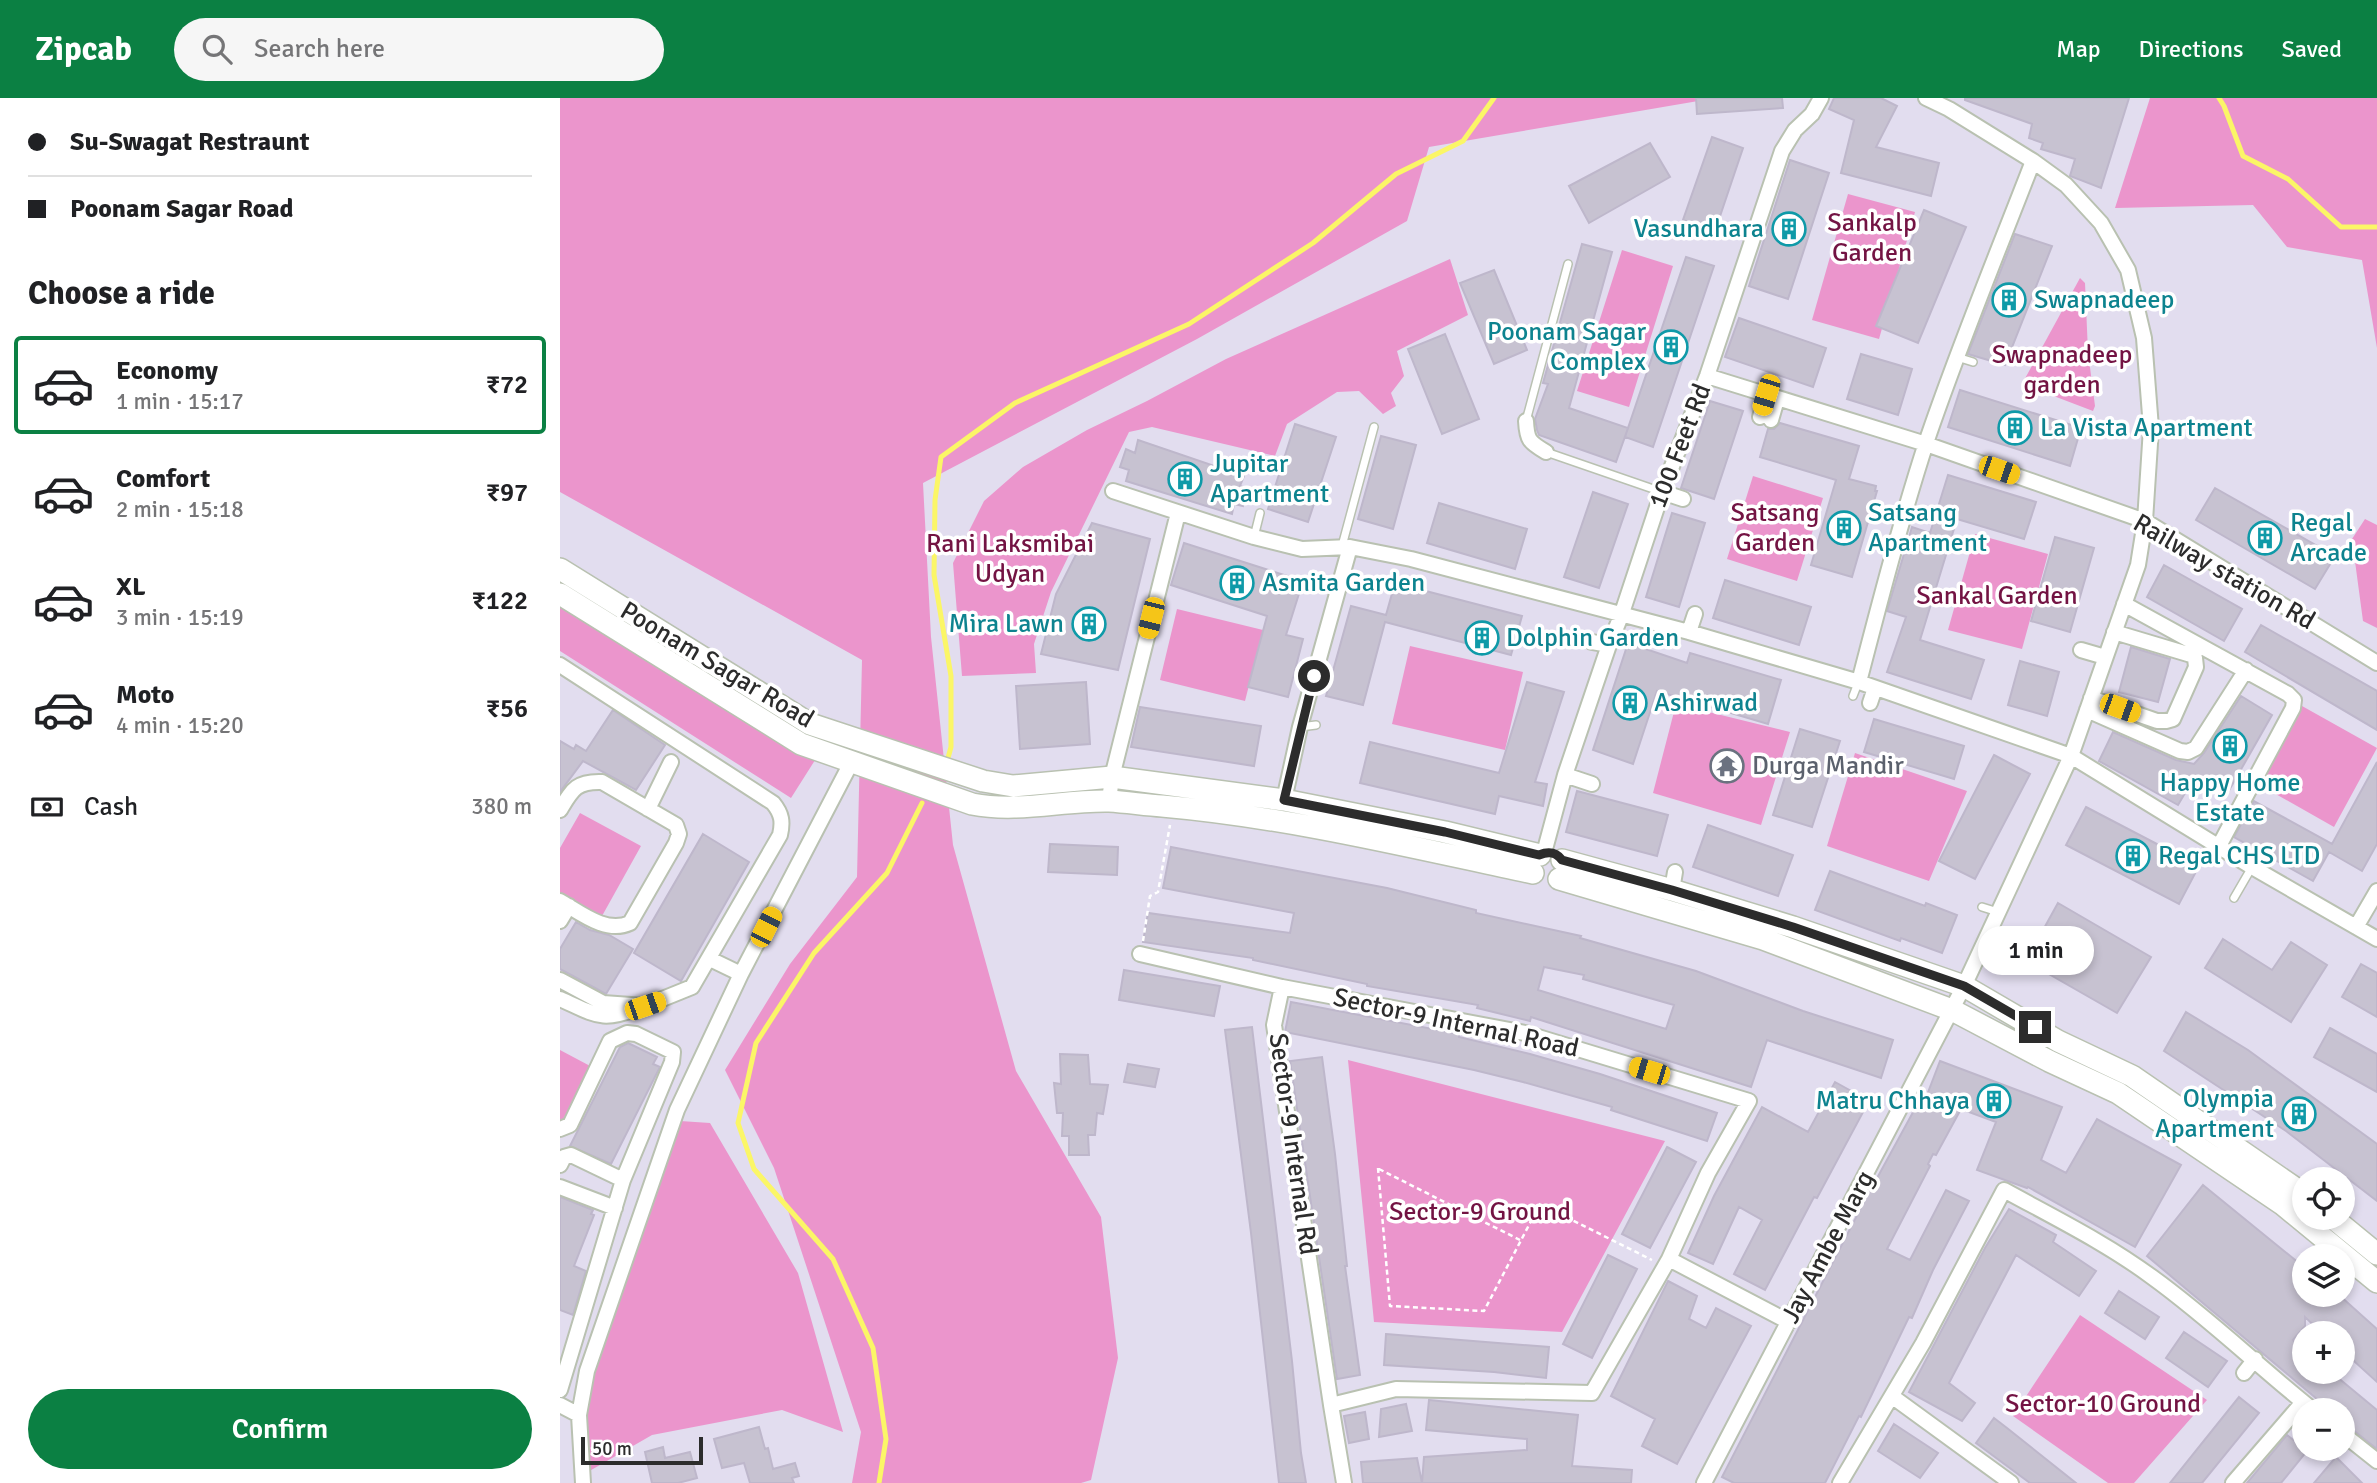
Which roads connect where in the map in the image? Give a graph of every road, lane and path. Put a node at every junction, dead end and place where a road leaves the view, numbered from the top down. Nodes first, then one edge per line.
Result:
1 (1821, 98) edge
2 (1926, 98) edge
3 (2033, 161) junction
4 (1568, 264) dead end
5 (1956, 356) junction
6 (1973, 362) dead end
7 (1707, 376) junction
8 (1772, 397) junction
9 (1765, 418) dead end
10 (1526, 421) joint
11 (1374, 427) dead end
12 (1926, 444) junction
13 (1546, 453) joint
14 (1114, 491) dead end
15 (1662, 492) junction
16 (1683, 499) dead end
17 (1178, 513) junction
18 (1260, 513) dead end
19 (2145, 521) junction
20 (1254, 537) junction
21 (1346, 547) junction
22 (560, 569) edge
23 (560, 594) edge
24 (2124, 604) junction
25 (1695, 614) dead end
26 (1621, 616) junction
27 (1689, 632) junction
28 (2114, 632) junction
29 (1592, 642) dead end
30 (1609, 645) junction
31 (2081, 650) dead end
32 (2105, 657) junction
33 (2377, 663) edge
34 (560, 665) edge
35 (2246, 670) junction
36 (1875, 688) junction
37 (1856, 689) junction
38 (1870, 704) dead end
39 (2089, 704) junction
40 (1316, 725) dead end
41 (1300, 727) junction
42 (2071, 756) junction
43 (671, 762) dead end
44 (862, 765) junction
45 (1565, 775) junction
46 (1112, 777) junction
47 (1592, 784) dead end
48 (1284, 800) junction
49 (1109, 801) junction
50 (1173, 807) junction
51 (648, 809) junction
52 (560, 810) edge
53 (2219, 846) junction
54 (1548, 864) junction
55 (2252, 867) junction
56 (2377, 891) edge
57 (2234, 898) dead end
58 (564, 904) edge
59 (1983, 907) dead end
60 (1998, 912) junction
61 (560, 920) edge
62 (2356, 927) junction
63 (2377, 939) edge
64 (1140, 954) joint
65 (710, 959) junction
66 (741, 974) junction
67 (560, 980) edge
68 (1282, 986) junction
69 (1964, 986) junction
70 (560, 999) edge
71 (645, 1006) junction
72 (1952, 1010) junction
73 (560, 1129) edge
74 (560, 1165) edge
75 (623, 1180) junction
76 (2292, 1186) edge
77 (560, 1187) edge
78 (615, 1208) junction
79 (2348, 1230) edge
80 (1520, 1240) junction
81 (2377, 1254) edge
82 (1669, 1259) junction
83 (2377, 1282) edge
84 (1789, 1322) junction
85 (2255, 1359) junction
86 (2244, 1373) dead end
87 (560, 1390) edge
88 (1893, 1397) junction
89 (2299, 1398) edge
90 (560, 1405) edge
91 (1331, 1405) junction
92 (579, 1415) junction
93 (2292, 1422) edge
94 (2355, 1444) edge
95 (2377, 1461) edge
96 (583, 1483) edge
97 (1344, 1483) edge
98 (1704, 1483) edge
99 (1840, 1483) edge
100 (2011, 1483) edge
101 (2233, 1483) edge

1 - 7 street, 100 Feet Rd
2 - 3 street, Jay Ambe Marg
3 - 5 street
3 - 19 street, Jay Ambe Marg
4 - 10 lane
5 - 6 lane
5 - 12 street
7 - 8 street, Railway station Rd
7 - 15 street, 100 Feet Rd
8 - 9 street
8 - 12 street, Railway station Rd
10 - 13 street
11 - 21 lane
12 - 19 street, Railway station Rd
12 - 37 street
13 - 15 lane
14 - 17 street
15 - 16 street
15 - 26 street, 100 Feet Rd
17 - 20 street
17 - 46 street
18 - 20 lane
19 - 24 street, Jay Ambe Marg
19 - 33 street, Railway station Rd
20 - 21 street
21 - 26 street
21 - 41 street
22 - 46 main road, Poonam Sagar Road
23 - 44 main road, Poonam Sagar Road
24 - 28 street, Jay Ambe Marg
24 - 35 street
25 - 27 street
26 - 27 street
26 - 30 street, 100 Feet Rd
27 - 37 street
28 - 32 street, Jay Ambe Marg
28 - 39 street
29 - 30 street
30 - 45 street, 100 Feet Rd
31 - 32 street
32 - 39 street, Jay Ambe Marg
34 - 65 street
35 - 39 street
35 - 53 street
36 - 37 street
36 - 38 street
36 - 42 street
39 - 42 street, Jay Ambe Marg
40 - 41 lane
41 - 48 street
42 - 53 street
42 - 60 street, Jay Ambe Marg
43 - 51 street
44 - 49 main road, Poonam Sagar Road
44 - 66 street
45 - 47 street
45 - 54 street, 100 Feet Rd
46 - 48 main road, Poonam Sagar Road
46 - 49 street
48 - 54 main road, Poonam Sagar Road
49 - 50 main road, Poonam Sagar Road
50 - 54 main road, Poonam Sagar Road
50 - 64 path
51 - 52 street
51 - 58 street
53 - 55 street
54 - 69 main road, Poonam Sagar Road
54 - 72 main road, Poonam Sagar Road
55 - 57 lane
55 - 62 street
56 - 62 street
58 - 61 street
59 - 60 lane
60 - 69 street, Jay Ambe Marg
62 - 63 street
64 - 68 street
65 - 66 street
65 - 71 street
66 - 92 street
67 - 71 street
68 - 82 street, Sector-9 Internal Road
68 - 91 street, Sector-9 Internal Rd
69 - 72 street, Jay Ambe Marg
69 - 76 main road, Poonam Sagar Road
70 - 71 street
72 - 83 main road, Poonam Sagar Road
72 - 84 street, Jay Ambe Marg
73 - 75 street
74 - 75 street
75 - 78 street
77 - 78 street
78 - 87 street
79 - 81 main road
80 - 80 path
80 - 82 path
82 - 84 street
82 - 91 street
84 - 98 street, Jay Ambe Marg
85 - 86 street
85 - 88 street
85 - 89 street
88 - 99 street
88 - 100 street
90 - 92 street
91 - 97 street, Sector-9 Internal Rd
92 - 96 street
93 - 101 street
94 - 95 street

